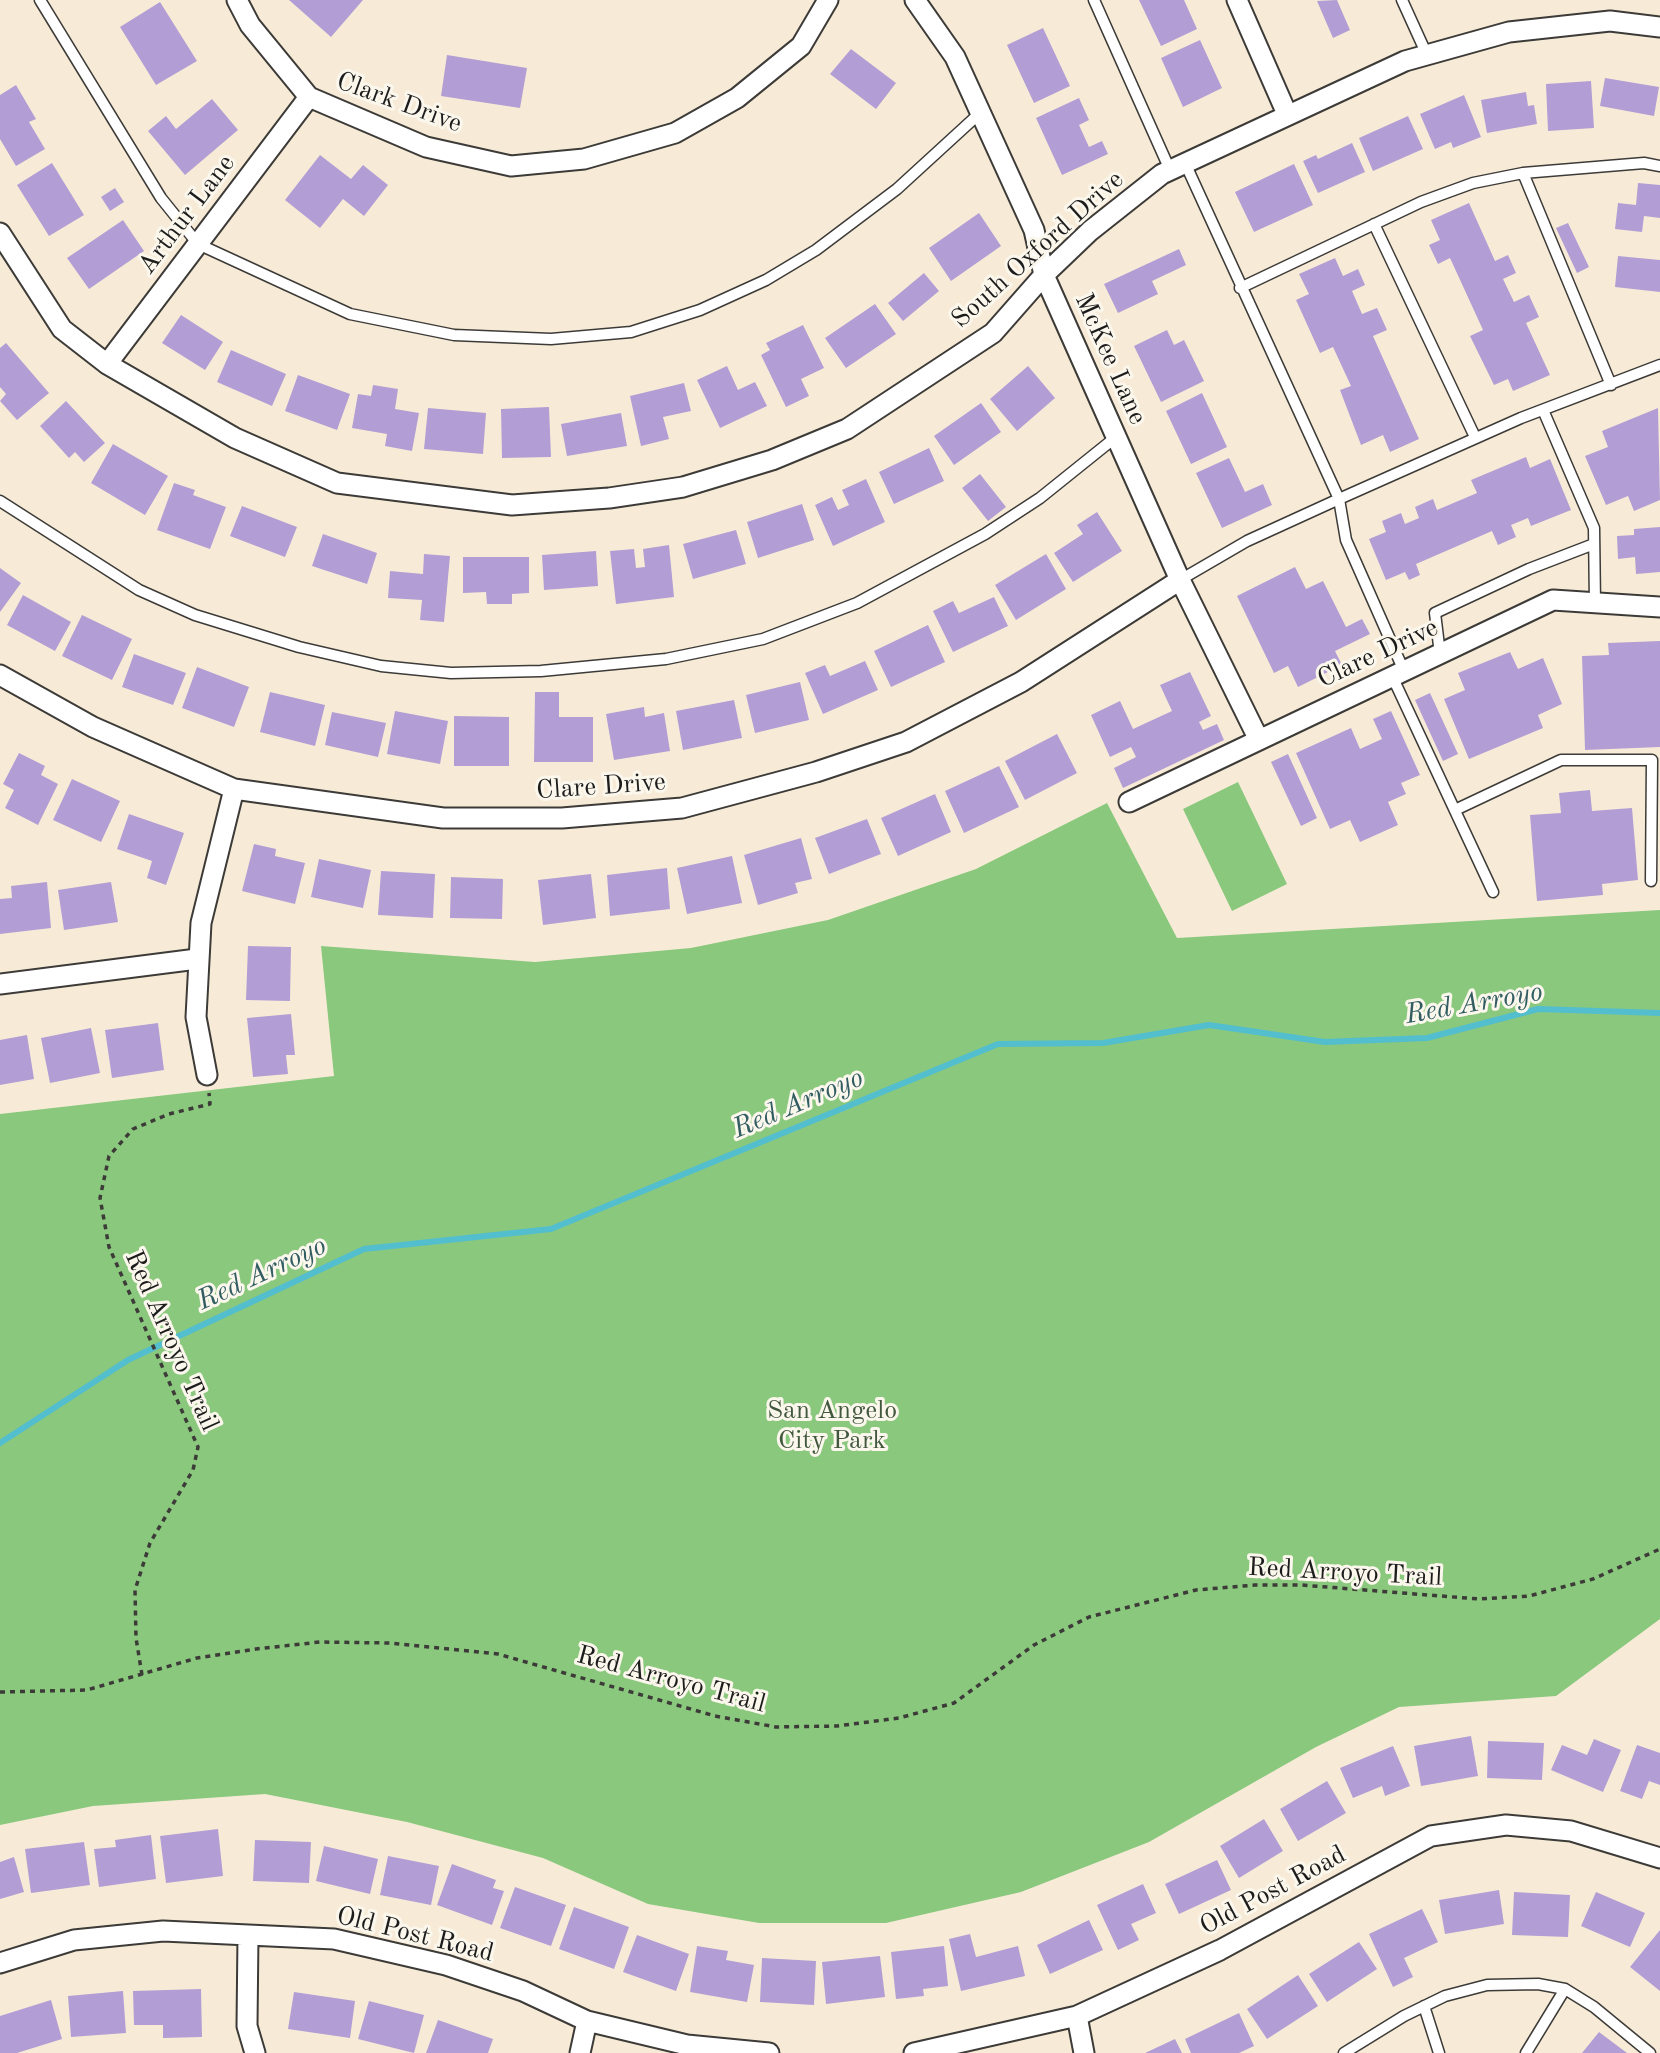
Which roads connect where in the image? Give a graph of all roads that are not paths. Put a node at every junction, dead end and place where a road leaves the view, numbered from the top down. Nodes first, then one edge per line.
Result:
1 (40, 0) edge
2 (237, 0) edge
3 (828, 0) edge
4 (915, 0) edge
5 (1094, 0) edge
6 (1237, 0) edge
7 (1402, 0) edge
8 (1660, 27) edge
9 (1427, 55) junction
10 (309, 97) junction
11 (980, 113) junction
12 (1287, 114) junction
13 (1178, 166) junction
14 (1660, 166) edge
15 (1523, 173) junction
16 (1374, 224) junction
17 (0, 233) edge
18 (198, 244) junction
19 (1044, 275) junction
20 (1240, 288) junction
21 (107, 364) junction
22 (1660, 365) edge
23 (1611, 385) junction
24 (1543, 410) junction
25 (1116, 437) junction
26 (1475, 437) junction
27 (1339, 499) junction
28 (0, 501) edge
29 (1594, 544) junction
30 (1180, 580) junction
31 (1595, 604) junction
32 (1660, 607) edge
33 (1440, 654) junction
34 (1398, 674) junction
35 (0, 675) edge
36 (1259, 740) junction
37 (234, 789) junction
38 (1129, 802) dead end
39 (1455, 810) junction
40 (1651, 881) dead end
41 (1493, 892) dead end
42 (197, 959) junction
43 (0, 985) edge
44 (207, 1075) road end
45 (1660, 1858) edge
46 (248, 1935) junction
47 (0, 1963) edge
48 (1564, 1989) junction
49 (1424, 2006) junction
50 (1077, 2016) junction
51 (587, 2021) junction
52 (255, 2053) edge
53 (580, 2053) edge
54 (769, 2053) edge
55 (914, 2053) edge
56 (1084, 2053) edge
57 (1344, 2053) edge
58 (1439, 2053) edge
59 (1526, 2053) edge
60 (1650, 2053) edge

1 - 18 lane
2 - 10 street, Clark Drive
3 - 10 street, Clark Drive
4 - 11 street, McKee Lane
5 - 13 lane
6 - 12 street
7 - 9 lane
8 - 9 street, South Oxford Drive
9 - 12 street, South Oxford Drive
10 - 18 street, Arthur Lane
11 - 18 lane
11 - 19 street, McKee Lane
12 - 13 street, South Oxford Drive
13 - 19 street, South Oxford Drive
13 - 20 lane
14 - 15 lane
15 - 16 lane
15 - 23 lane
16 - 20 lane
16 - 26 lane
17 - 21 street, South Oxford Drive
18 - 21 street, Arthur Lane
19 - 21 street, South Oxford Drive
19 - 25 street, McKee Lane
20 - 27 lane
22 - 23 lane
23 - 24 lane
24 - 26 lane
24 - 29 lane
25 - 28 lane
25 - 30 street, McKee Lane
26 - 27 lane
27 - 30 lane
27 - 34 lane
29 - 31 lane
29 - 33 lane
30 - 36 street, McKee Lane
30 - 37 street, Clare Drive
31 - 32 street, Clare Drive
31 - 33 street, Clare Drive
33 - 34 street, Clare Drive
34 - 36 street, Clare Drive
34 - 39 lane
35 - 37 street, Clare Drive
36 - 38 street, Clare Drive
37 - 42 street
39 - 40 lane
39 - 41 lane
42 - 43 street
42 - 44 street
45 - 50 street, Old Post Road
46 - 47 street, Old Post Road
46 - 51 street, Old Post Road
46 - 52 street
48 - 49 lane
48 - 59 lane
48 - 60 lane
49 - 57 lane
49 - 58 lane
50 - 55 street, Old Post Road
50 - 56 street
51 - 53 street
51 - 54 street, Old Post Road

